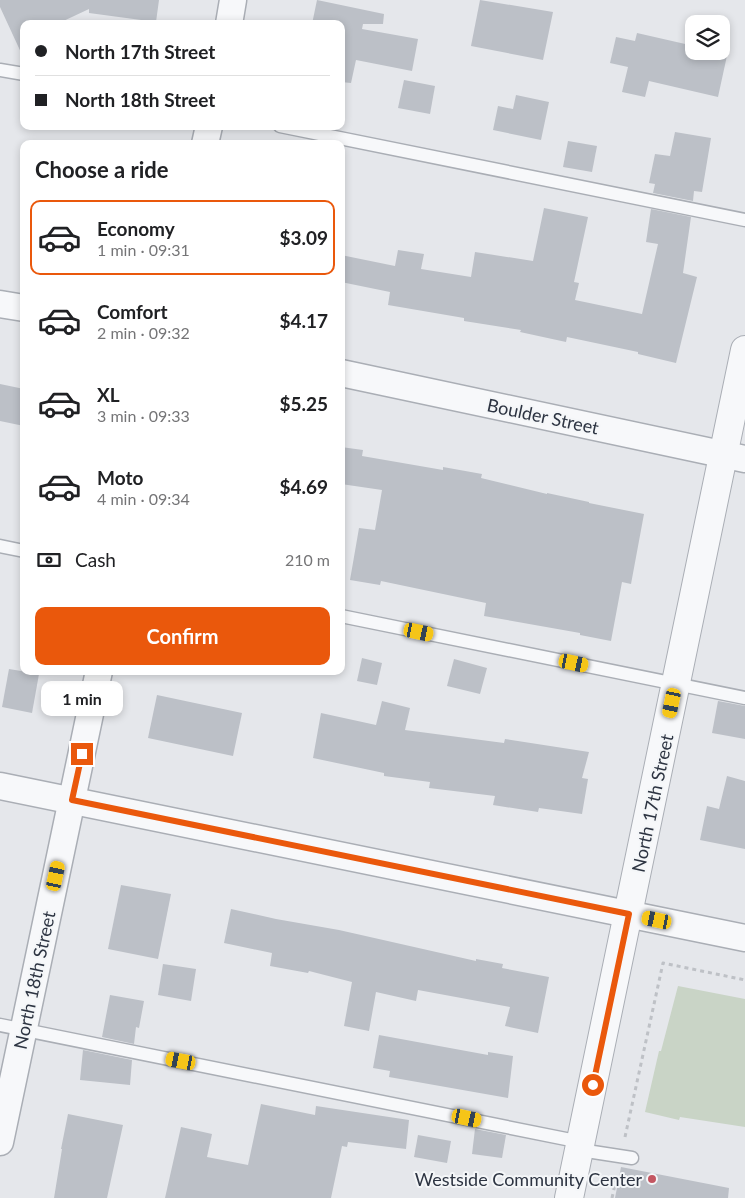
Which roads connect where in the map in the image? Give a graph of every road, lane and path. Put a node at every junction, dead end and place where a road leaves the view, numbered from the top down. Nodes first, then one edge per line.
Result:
1 (233, 0) edge
2 (230, 20) edge
3 (0, 70) edge
4 (20, 73) edge
5 (300, 130) edge
6 (745, 220) edge
7 (0, 304) edge
8 (20, 307) edge
9 (745, 350) edge
10 (345, 374) edge
11 (734, 456) edge
12 (0, 546) edge
13 (20, 550) edge
14 (345, 617) edge
15 (98, 675) edge
16 (676, 684) junction
17 (745, 698) edge
18 (0, 786) edge
19 (72, 800) junction
20 (629, 914) junction
21 (745, 938) edge
22 (745, 980) edge
23 (12, 1027) edge
24 (0, 1142) edge
25 (580, 1146) junction
26 (626, 1158) junction
27 (569, 1198) edge
28 (612, 1198) edge

1 - 2 street
3 - 4 lane
5 - 6 lane
7 - 8 street
9 - 11 street, North 17th Street
10 - 11 street, Boulder Street
11 - 16 street, North 17th Street
12 - 13 lane
14 - 16 lane
15 - 19 street, North 18th Street
16 - 17 lane
16 - 20 street, North 17th Street
18 - 19 street
19 - 20 street
19 - 23 street, North 18th Street
20 - 21 street
20 - 25 street, North 17th Street
22 - 26 path
23 - 24 street, North 18th Street
23 - 25 lane
25 - 26 lane
25 - 27 street, North 17th Street
26 - 28 path

